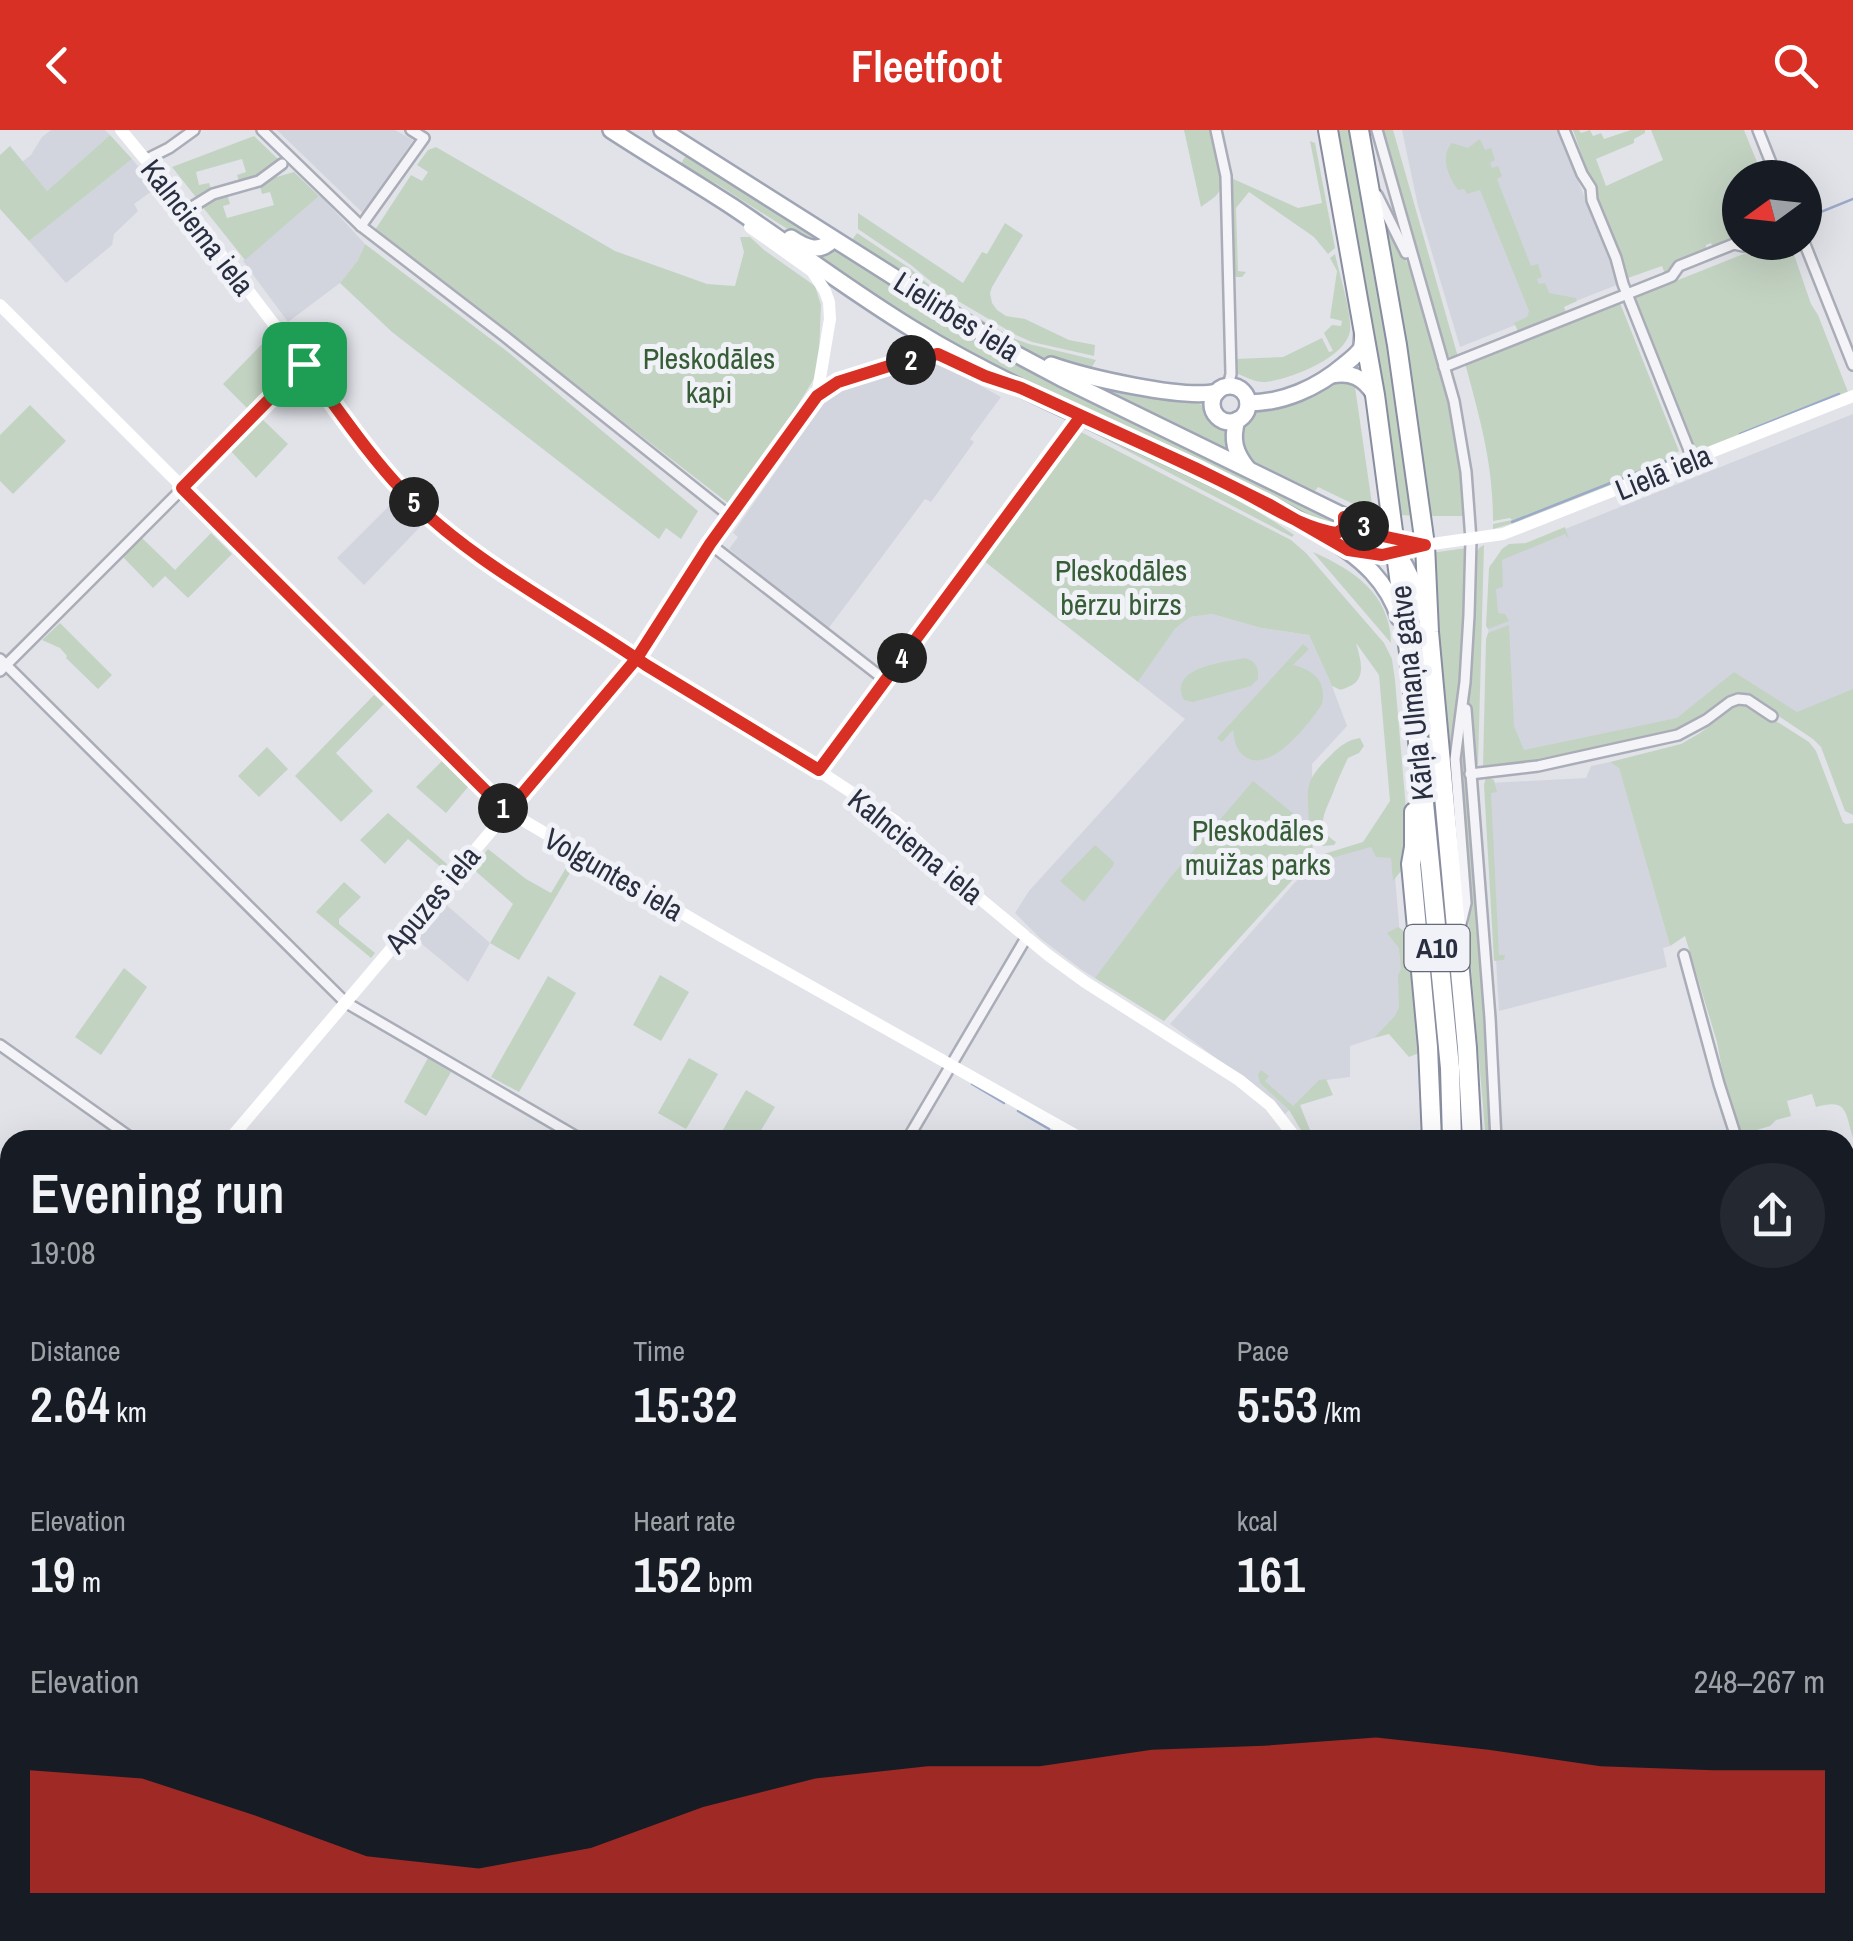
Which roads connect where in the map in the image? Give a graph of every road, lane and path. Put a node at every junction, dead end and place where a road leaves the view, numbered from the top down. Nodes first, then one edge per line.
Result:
1 (121, 130) edge
2 (194, 130) edge
3 (262, 130) edge
4 (411, 130) edge
5 (611, 130) edge
6 (662, 130) edge
7 (1216, 130) edge
8 (1328, 130) edge
9 (1359, 130) edge
10 (1378, 130) edge
11 (1564, 130) edge
12 (1758, 130) edge
13 (680, 141) junction
14 (634, 145) junction
15 (147, 160) junction
16 (1770, 160) edge
17 (282, 164) dead end
18 (1366, 169) junction
19 (676, 171) junction
20 (732, 206) junction
21 (187, 210) junction
22 (361, 226) junction
23 (833, 239) junction
24 (1722, 249) edge
25 (1811, 260) edge
26 (1417, 272) junction
27 (1627, 294) junction
28 (0, 306) edge
29 (1363, 328) junction
30 (988, 337) junction
31 (304, 364) junction
32 (1853, 365) edge
33 (1444, 367) junction
34 (1332, 375) junction
35 (1021, 388) junction
36 (1222, 389) junction
37 (1374, 395) junction
38 (817, 396) junction
39 (1853, 396) edge
40 (1248, 403) junction
41 (1081, 416) junction
42 (1237, 420) junction
43 (1693, 460) junction
44 (1251, 472) junction
45 (182, 488) junction
46 (731, 517) junction
47 (1344, 517) junction
48 (1303, 524) junction
49 (1471, 540) junction
50 (1335, 543) junction
51 (1391, 543) junction
52 (710, 544) junction
53 (1425, 545) junction
54 (1429, 632) junction
55 (637, 658) junction
56 (1410, 660) junction
57 (2, 665) edge
58 (885, 680) junction
59 (1465, 682) junction
60 (1772, 716) dead end
61 (1419, 756) junction
62 (819, 770) junction
63 (1470, 774) junction
64 (507, 812) junction
65 (1458, 936) junction
66 (1026, 938) junction
67 (1684, 954) dead end
68 (344, 1002) junction
69 (0, 1045) edge
70 (950, 1064) junction
71 (1470, 1079) junction
72 (120, 1130) edge
73 (237, 1130) edge
74 (565, 1130) edge
75 (913, 1130) edge
76 (1066, 1130) edge
77 (1289, 1130) edge
78 (1432, 1130) edge
79 (1452, 1130) edge
80 (1472, 1130) edge
81 (1480, 1130) edge
82 (1496, 1130) edge
83 (1734, 1130) edge

1 - 15 street, Kalnciema iela
2 - 15 street
3 - 22 street
4 - 22 street
5 - 14 main road, Lielirbes iela
6 - 13 main road, Lielirbes iela
7 - 36 street
8 - 29 highway, Kārļa Ulmaņa gatve / A10
9 - 18 highway, Kārļa Ulmaņa gatve / A10
10 - 26 street
11 - 27 street
12 - 16 street
13 - 14 main road
13 - 23 main road, Lielirbes iela
14 - 19 main road, Lielirbes iela
15 - 21 street, Kalnciema iela
17 - 21 street
18 - 26 street
18 - 53 highway, Kārļa Ulmaņa gatve / A10
19 - 20 main road, Lielirbes iela
19 - 23 main road
20 - 35 main road, Lielirbes iela
20 - 38 street, Lielirbes iela
21 - 31 street, Kalnciema iela
22 - 46 street
23 - 30 main road, Lielirbes iela
24 - 27 street
25 - 32 street
26 - 33 street
27 - 33 street
27 - 43 street
28 - 45 street, Volguntes iela
29 - 34 main road
29 - 37 highway, Kārļa Ulmaņa gatve / A10
30 - 36 main road
30 - 44 main road, Lielirbes iela
31 - 45 street
31 - 55 street, Kalnciema iela
33 - 49 street
34 - 37 main road
34 - 40 main road
35 - 38 street
35 - 41 main road, Lielirbes iela
36 - 40 main road
36 - 42 main road
37 - 51 highway, Kārļa Ulmaņa gatve / A10
38 - 46 street, Apuzes iela
39 - 43 street, Lielā iela
40 - 42 main road
41 - 48 main road, Lielirbes iela
41 - 58 street
42 - 44 main road
43 - 49 street, Lielā iela
44 - 47 main road, Lielirbes iela
45 - 57 street
45 - 64 street, Volguntes iela
46 - 52 street, Apuzes iela
47 - 48 main road
47 - 51 main road, Lielirbes iela
48 - 50 main road, Lielirbes iela
49 - 53 street, Lielā iela
49 - 59 street
50 - 51 street, Lielā iela
50 - 56 main road, Lielirbes iela
51 - 53 street, Lielā iela
51 - 54 main road
51 - 56 highway, Kārļa Ulmaņa gatve / A10
52 - 55 street, Apuzes iela
52 - 58 street
53 - 54 highway, Kārļa Ulmaņa gatve / A10
54 - 65 highway, Kārļa Ulmaņa gatve / A10
55 - 62 street, Kalnciema iela
55 - 64 street, Apuzes iela
56 - 61 highway, Kārļa Ulmaņa gatve / A10
57 - 68 street
58 - 62 street
59 - 63 street
59 - 65 street
60 - 63 street
61 - 78 highway
61 - 79 highway, Kārļa Ulmaņa gatve / A10
62 - 66 street, Kalnciema iela
63 - 82 street
64 - 68 street, Apuzes iela
64 - 70 street, Volguntes iela
65 - 71 highway, Kārļa Ulmaņa gatve / A10
66 - 70 street
66 - 77 street, Kalnciema iela
67 - 83 street
68 - 73 street, Apuzes iela
68 - 74 street
69 - 72 street
70 - 75 street
70 - 76 street, Volguntes iela
71 - 80 highway, Kārļa Ulmaņa gatve / A10
71 - 81 highway

